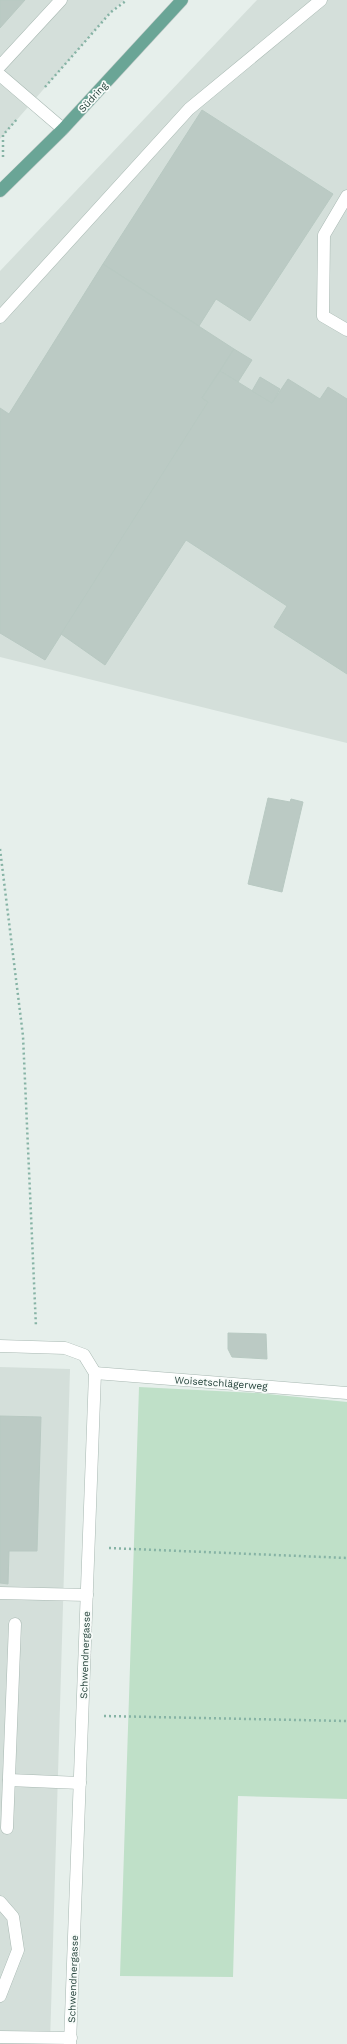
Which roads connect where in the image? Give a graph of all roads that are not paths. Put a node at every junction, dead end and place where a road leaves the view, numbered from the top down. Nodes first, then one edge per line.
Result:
1 (61, 0) edge
2 (182, 0) edge
3 (321, 0) edge
4 (0, 66) edge
5 (0, 76) edge
6 (63, 129) junction
7 (0, 192) edge
8 (347, 196) edge
9 (0, 317) edge
10 (347, 330) edge
11 (0, 1346) edge
12 (95, 1373) junction
13 (347, 1393) edge
14 (0, 1593) edge
15 (87, 1595) junction
16 (15, 1624) dead end
17 (9, 1780) junction
18 (80, 1783) junction
19 (7, 1828) dead end
20 (0, 1902) edge
21 (0, 1996) edge
22 (0, 2037) edge
23 (70, 2041) edge

1 - 4 street
2 - 6 main road, Südring
3 - 9 street
5 - 6 street
6 - 7 main road, Südring
8 - 10 street
11 - 12 street
12 - 13 street, Woisetschlägerweg
12 - 15 street, Schwendnergasse
14 - 15 street
15 - 18 street, Schwendnergasse
16 - 17 street
17 - 18 street
17 - 19 street
18 - 23 street, Schwendnergasse
20 - 21 street
22 - 23 street

